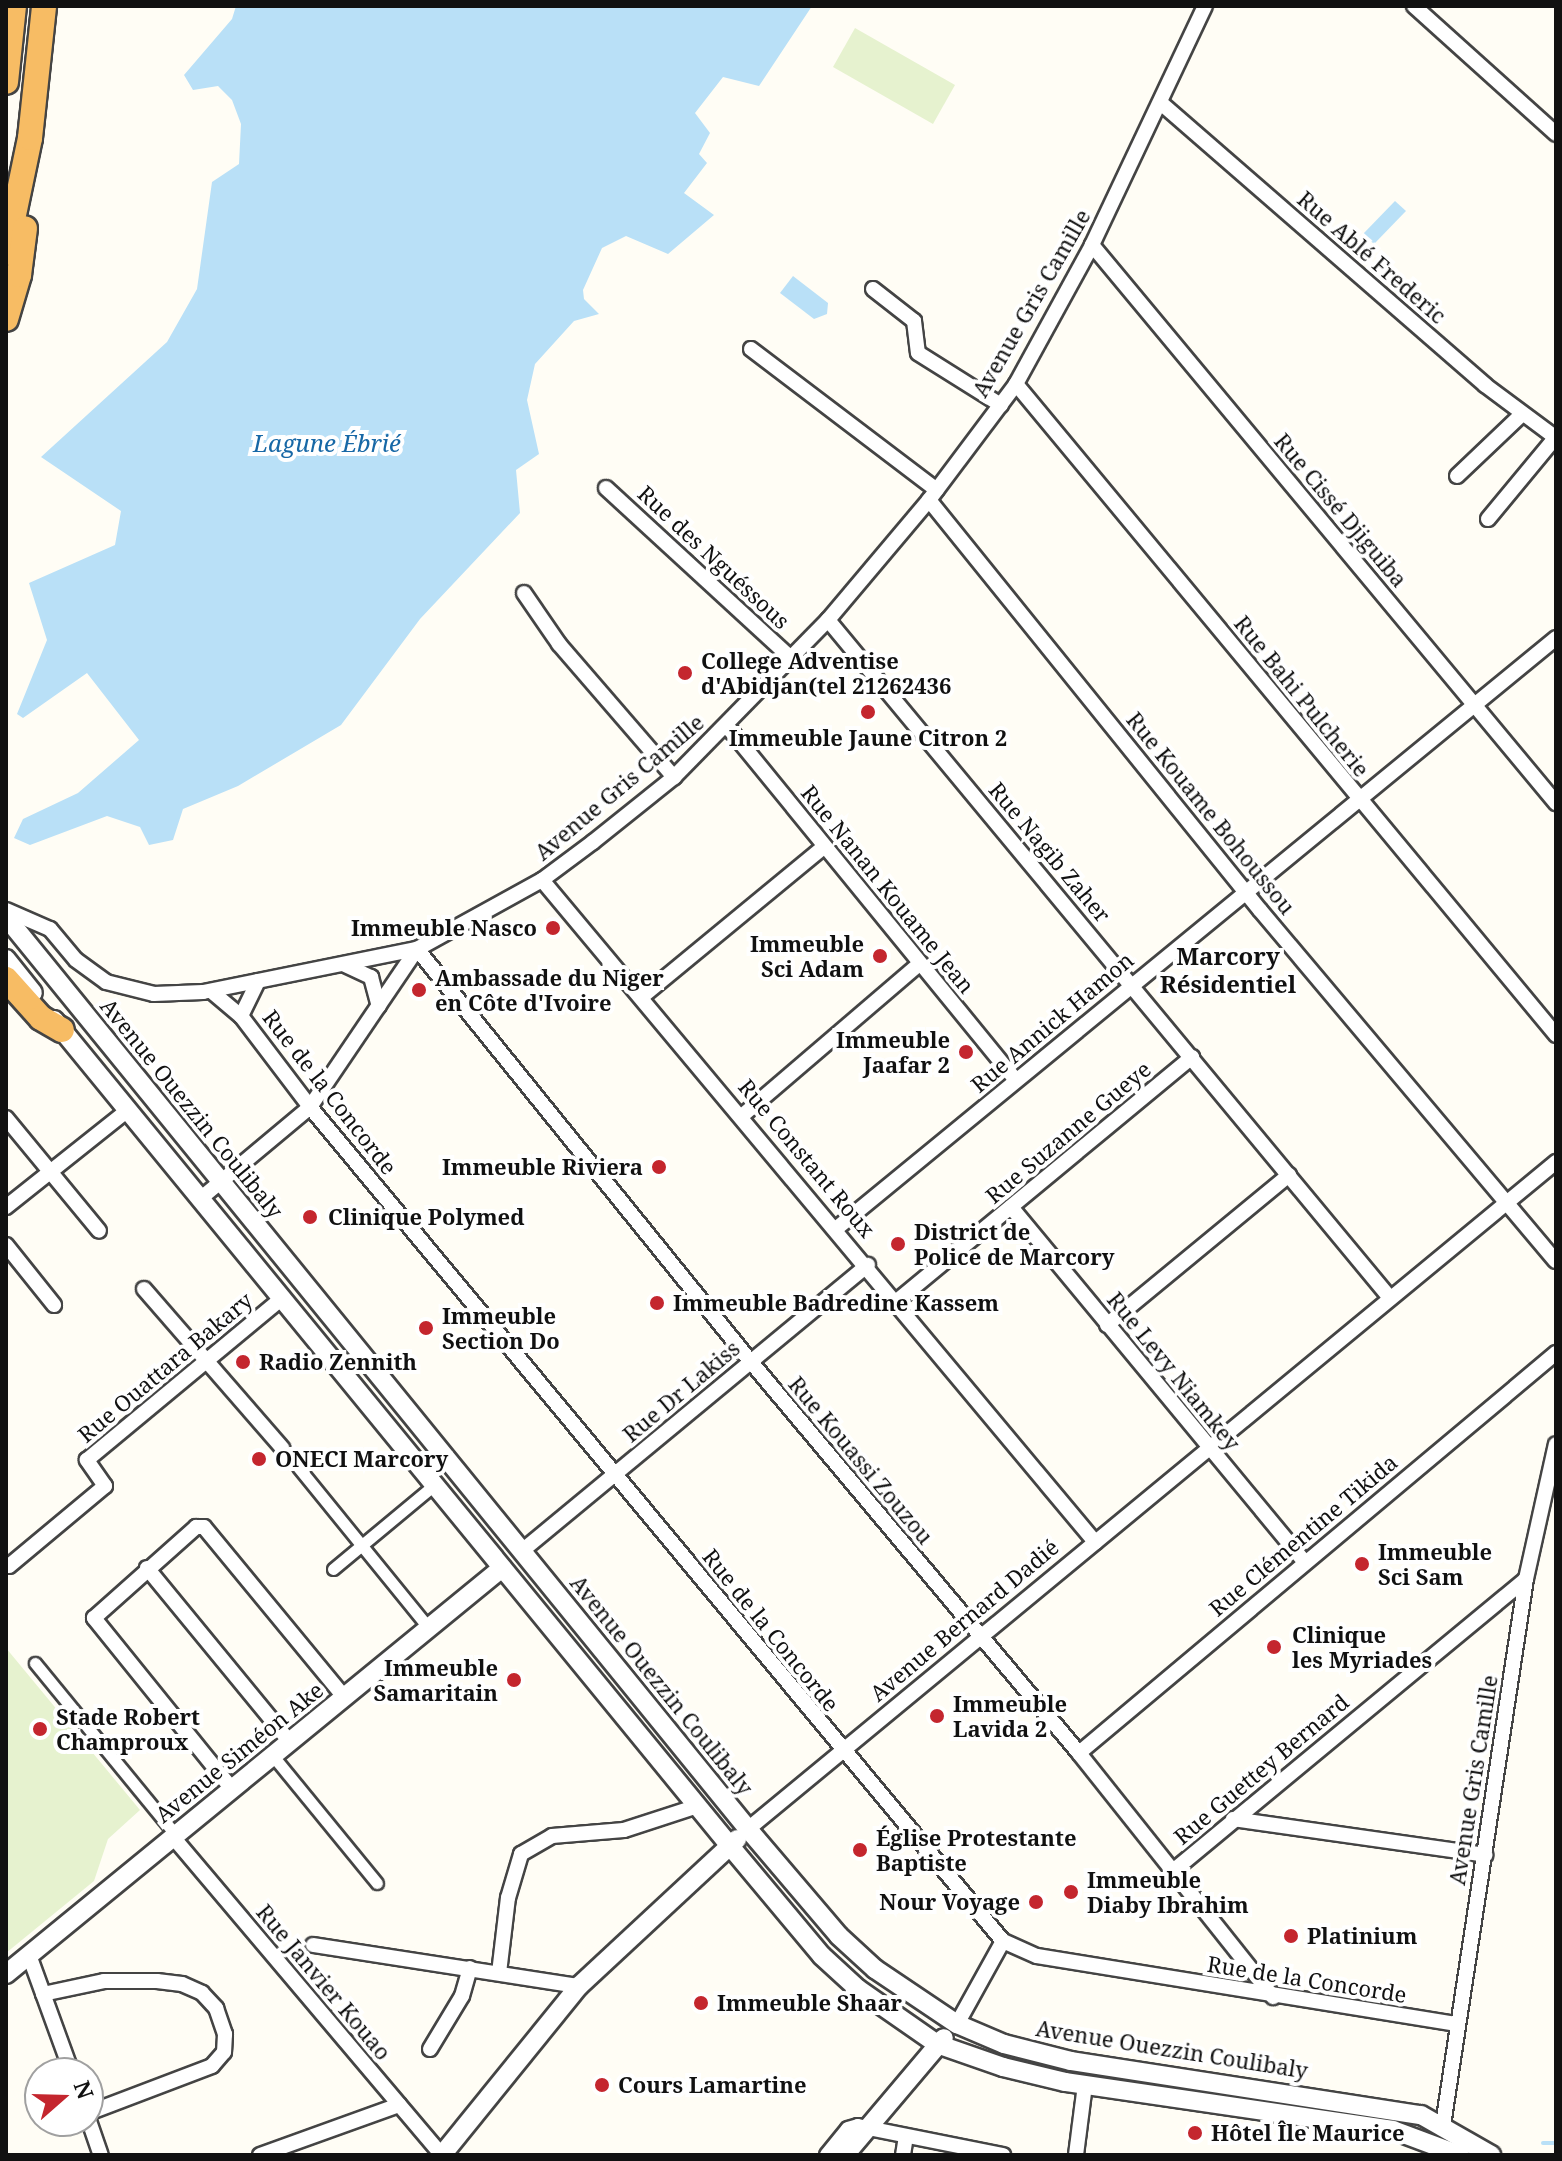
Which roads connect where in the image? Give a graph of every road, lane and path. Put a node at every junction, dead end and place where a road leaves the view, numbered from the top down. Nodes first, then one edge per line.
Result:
1 (14, 6) edge
2 (44, 6) edge
3 (1205, 6) edge
4 (1414, 6) edge
5 (6, 82) edge
6 (1162, 104) junction
7 (1556, 134) edge
8 (30, 138) junction
9 (1092, 245) junction
10 (6, 253) edge
11 (873, 289) dead end
12 (6, 319) edge
13 (751, 349) dead end
14 (1016, 384) junction
15 (1001, 405) junction
16 (1521, 415) junction
17 (1556, 438) edge
18 (1457, 476) dead end
19 (606, 488) dead end
20 (933, 495) junction
21 (1488, 519) dead end
22 (524, 593) dead end
23 (828, 620) junction
24 (1556, 638) edge
25 (791, 658) junction
26 (1472, 702) junction
27 (727, 726) junction
28 (674, 777) junction
29 (1356, 798) junction
30 (1556, 803) edge
31 (824, 847) junction
32 (542, 880) junction
33 (1246, 891) junction
34 (6, 910) edge
35 (6, 917) edge
36 (417, 949) junction
37 (6, 959) edge
38 (344, 964) junction
39 (919, 964) junction
40 (6, 979) edge
41 (258, 981) junction
42 (1132, 984) junction
43 (211, 991) junction
44 (643, 996) junction
45 (379, 1006) junction
46 (241, 1016) junction
47 (62, 1030) junction
48 (1556, 1035) edge
49 (1192, 1057) junction
50 (1016, 1080) junction
51 (310, 1107) junction
52 (128, 1110) junction
53 (743, 1115) junction
54 (6, 1118) edge
55 (1556, 1162) edge
56 (51, 1173) junction
57 (1289, 1175) junction
58 (221, 1181) junction
59 (200, 1199) junction
60 (1508, 1204) junction
61 (6, 1207) edge
62 (1011, 1207) junction
63 (837, 1228) junction
64 (99, 1231) dead end
65 (6, 1245) edge
66 (1556, 1261) edge
67 (868, 1265) junction
68 (144, 1289) dead end
69 (282, 1298) junction
70 (1390, 1298) junction
71 (897, 1301) junction
72 (54, 1305) dead end
73 (1107, 1325) junction
74 (1556, 1353) edge
75 (209, 1360) junction
76 (751, 1362) junction
77 (1556, 1444) edge
78 (282, 1448) dead end
79 (1209, 1448) junction
80 (298, 1467) dead end
81 (615, 1475) junction
82 (434, 1485) junction
83 (1095, 1542) junction
84 (362, 1545) junction
85 (522, 1551) junction
86 (1304, 1561) junction
87 (9, 1566) dead end
88 (147, 1568) junction
89 (502, 1568) junction
90 (333, 1569) dead end
91 (1526, 1579) junction
92 (429, 1628) junction
93 (980, 1637) junction
94 (35, 1663) dead end
95 (344, 1697) junction
96 (290, 1742) junction
97 (842, 1751) junction
98 (1079, 1753) junction
99 (273, 1756) junction
100 (232, 1789) junction
101 (698, 1806) junction
102 (1233, 1819) junction
103 (748, 1829) junction
104 (174, 1836) junction
105 (730, 1846) junction
106 (1485, 1855) junction
107 (1173, 1871) junction
108 (377, 1883) dead end
109 (1003, 1941) junction
110 (313, 1945) dead end
111 (29, 1955) junction
112 (470, 1968) junction
113 (499, 1973) junction
114 (6, 1974) edge
115 (579, 1986) junction
116 (43, 1994) junction
117 (1273, 1997) junction
118 (957, 2024) junction
119 (1456, 2024) junction
120 (937, 2044) junction
121 (430, 2049) dead end
122 (66, 2057) edge
123 (1085, 2085) junction
124 (399, 2105) junction
125 (104, 2110) edge
126 (1443, 2125) junction
127 (868, 2127) junction
128 (906, 2137) junction
129 (1440, 2150) edge
130 (970, 2151) edge
131 (260, 2155) edge
132 (442, 2155) edge
133 (827, 2155) edge
134 (845, 2155) edge
135 (903, 2155) edge
136 (1003, 2155) edge
137 (1076, 2155) edge
138 (1460, 2155) edge
139 (1491, 2155) edge

1 - 5 highway
2 - 8 highway
3 - 6 street, Avenue Gris Camille
4 - 7 street
6 - 9 street, Avenue Gris Camille
6 - 16 street, Rue Ablé Frederic
8 - 10 highway
8 - 12 highway
9 - 14 street, Avenue Gris Camille
9 - 26 street, Rue Cissé Djiguiba
11 - 15 street
13 - 20 street, Rue Kouame Bohoussou
14 - 15 street, Avenue Gris Camille
14 - 29 street, Rue Bahi Pulcherie
15 - 20 street, Avenue Gris Camille
16 - 17 street, Rue Ablé Frederic
16 - 18 street
17 - 21 street
19 - 25 street, Rue des Nguéssous
20 - 23 street, Avenue Gris Camille
20 - 33 street, Rue Kouame Bohoussou
22 - 28 street
23 - 25 street, Avenue Gris Camille
23 - 42 street, Rue Nagib Zaher
24 - 26 street, Rue Annick Hamon
25 - 27 street, Avenue Gris Camille
26 - 29 street, Rue Annick Hamon
26 - 30 street, Rue Cissé Djiguiba
27 - 28 street, Avenue Gris Camille
27 - 31 street, Rue Nanan Kouame Jean
28 - 32 street, Avenue Gris Camille
29 - 33 street, Rue Annick Hamon
29 - 48 street, Rue Bahi Pulcherie
31 - 39 street, Rue Nanan Kouame Jean
31 - 44 street
32 - 36 street, Avenue Gris Camille
32 - 44 street, Rue Constant Roux
33 - 42 street, Rue Annick Hamon
33 - 60 street, Rue Kouame Bohoussou
34 - 43 street, Avenue Gris Camille
35 - 58 street, Avenue Ouezzin Coulibaly
36 - 38 street, Avenue Gris Camille
36 - 45 street
36 - 76 street, Rue Kouassi Zouzou
37 - 47 street
38 - 41 street, Avenue Gris Camille
38 - 45 street
39 - 50 street, Rue Nanan Kouame Jean
39 - 53 street
40 - 47 highway
41 - 43 street, Avenue Gris Camille
41 - 46 street
42 - 49 street, Rue Nagib Zaher
42 - 50 street, Rue Annick Hamon
43 - 46 street, Rue de la Concorde
44 - 53 street, Rue Constant Roux
45 - 51 street
46 - 51 street, Rue de la Concorde
47 - 52 street
49 - 57 street, Rue Nagib Zaher
49 - 62 street, Rue Suzanne Gueye
50 - 63 street, Rue Annick Hamon
51 - 58 street
51 - 81 street, Rue de la Concorde
52 - 56 street
52 - 59 street
53 - 63 street, Rue Constant Roux
54 - 56 street
55 - 60 street, Avenue Bernard Dadié
56 - 61 street
56 - 64 street
57 - 70 street, Rue Nagib Zaher
57 - 73 street
58 - 59 street
58 - 85 street, Avenue Ouezzin Coulibaly
59 - 69 street
60 - 66 street, Rue Kouame Bohoussou
60 - 70 street, Avenue Bernard Dadié
62 - 71 street, Rue Suzanne Gueye
62 - 73 street, Rue Levy Niamkey
63 - 67 street, Rue Constant Roux
65 - 72 street
67 - 71 street, Rue Constant Roux
67 - 76 street, Rue Dr Lakiss
68 - 75 street
69 - 75 street, Rue Ouattara Bakary
69 - 82 street
70 - 79 street, Avenue Bernard Dadié
71 - 83 street, Rue Constant Roux
73 - 79 street, Rue Levy Niamkey
74 - 86 street, Rue Clémentine Tikida
75 - 78 street
75 - 87 street, Rue Ouattara Bakary
76 - 81 street, Rue Dr Lakiss
76 - 93 street, Rue Kouassi Zouzou
77 - 91 street, Avenue Gris Camille
79 - 83 street, Avenue Bernard Dadié
79 - 86 street, Rue Levy Niamkey
80 - 84 street
81 - 85 street, Rue Dr Lakiss
81 - 97 street, Rue de la Concorde
82 - 84 street
82 - 89 street
83 - 93 street, Avenue Bernard Dadié
84 - 90 street
84 - 92 street
85 - 103 street, Avenue Ouezzin Coulibaly
86 - 98 street, Rue Clémentine Tikida
88 - 95 street
88 - 96 street
88 - 100 street
89 - 92 street, Avenue Siméon Ake
89 - 101 street
91 - 102 street, Rue Guettey Bernard
91 - 106 street, Avenue Gris Camille
92 - 95 street, Avenue Siméon Ake
93 - 97 street, Avenue Bernard Dadié
93 - 98 street, Rue Kouassi Zouzou
94 - 104 street
95 - 96 street, Avenue Siméon Ake
96 - 99 street, Avenue Siméon Ake
97 - 103 street, Avenue Bernard Dadié
97 - 109 street, Rue de la Concorde
98 - 107 street, Rue Kouassi Zouzou
99 - 100 street, Avenue Siméon Ake
99 - 108 street
100 - 104 street, Avenue Siméon Ake
101 - 105 street
101 - 113 street
102 - 106 street
102 - 107 street, Rue Guettey Bernard
103 - 105 street, Avenue Bernard Dadié
103 - 118 street, Avenue Ouezzin Coulibaly
104 - 111 street, Avenue Siméon Ake
104 - 124 street, Rue Janvier Kouao
105 - 115 street, Avenue Bernard Dadié
105 - 120 street
106 - 119 street, Avenue Gris Camille
107 - 117 street, Rue Kouassi Zouzou
109 - 117 street, Rue de la Concorde
109 - 118 street
110 - 112 street
111 - 114 street, Avenue Siméon Ake
111 - 116 street
112 - 113 street
112 - 121 street
113 - 115 street
115 - 132 street, Avenue Bernard Dadié
116 - 122 street
116 - 125 street
117 - 119 street, Rue de la Concorde
118 - 120 street
118 - 126 street, Avenue Ouezzin Coulibaly
119 - 126 street, Avenue Gris Camille
120 - 123 street
120 - 127 street
123 - 129 street
123 - 137 street
124 - 131 street
124 - 132 street, Rue Janvier Kouao
126 - 139 street, Avenue Ouezzin Coulibaly
127 - 128 street
127 - 133 street
127 - 134 street
128 - 130 street
128 - 135 street
129 - 138 street
130 - 136 street

